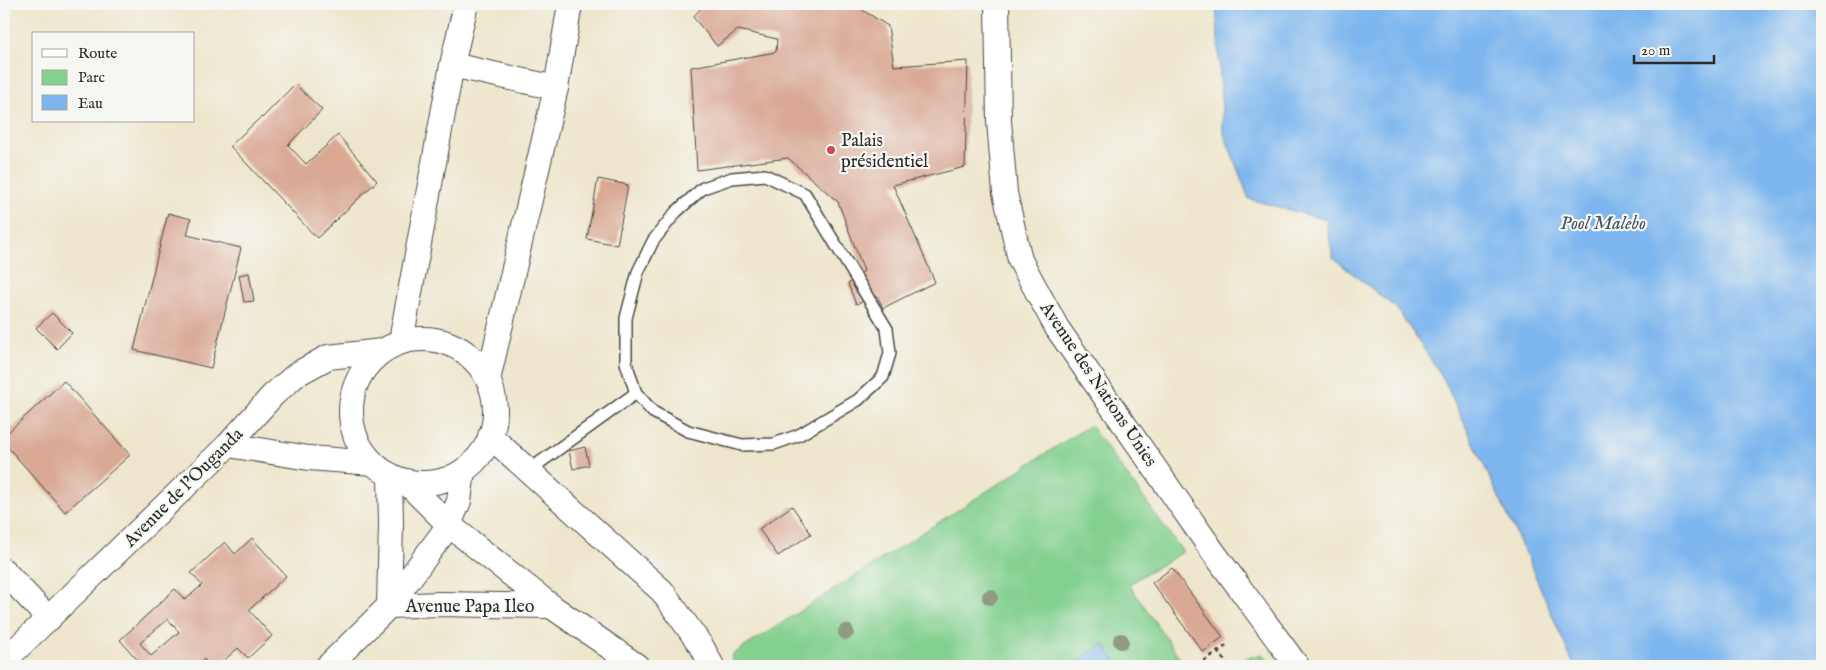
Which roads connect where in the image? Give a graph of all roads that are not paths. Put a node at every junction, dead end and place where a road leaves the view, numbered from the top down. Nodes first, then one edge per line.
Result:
1 (466, 4) edge
2 (570, 4) edge
3 (997, 4) edge
4 (452, 65) junction
5 (556, 88) junction
6 (391, 346) junction
7 (488, 380) junction
8 (636, 393) junction
9 (490, 436) junction
10 (228, 445) junction
11 (463, 471) junction
12 (528, 471) junction
13 (389, 473) junction
14 (449, 525) junction
15 (4, 571) edge
16 (389, 606) junction
17 (551, 606) junction
18 (49, 618) junction
19 (4, 661) edge
20 (328, 666) edge
21 (637, 666) edge
22 (712, 666) edge
23 (1297, 666) edge

1 - 4 street
2 - 5 street
3 - 23 street, Avenue des Nations Unies
4 - 5 street
4 - 6 street
5 - 7 street
6 - 7 street
6 - 10 street, Avenue de l’Ouganda
6 - 13 street
7 - 9 street
8 - 8 lane
8 - 12 lane
9 - 11 street
9 - 12 street
10 - 13 street
10 - 18 street, Avenue de l’Ouganda
11 - 13 street
11 - 14 street, Avenue Papa Ileo
12 - 22 street
13 - 14 street
13 - 16 street, Avenue Papa Ileo
14 - 16 street, Avenue Papa Ileo
14 - 17 street
15 - 18 street
16 - 17 street, Avenue Papa Ileo
16 - 20 street, Avenue Papa Ileo
17 - 21 street
18 - 19 street, Avenue de l’Ouganda

